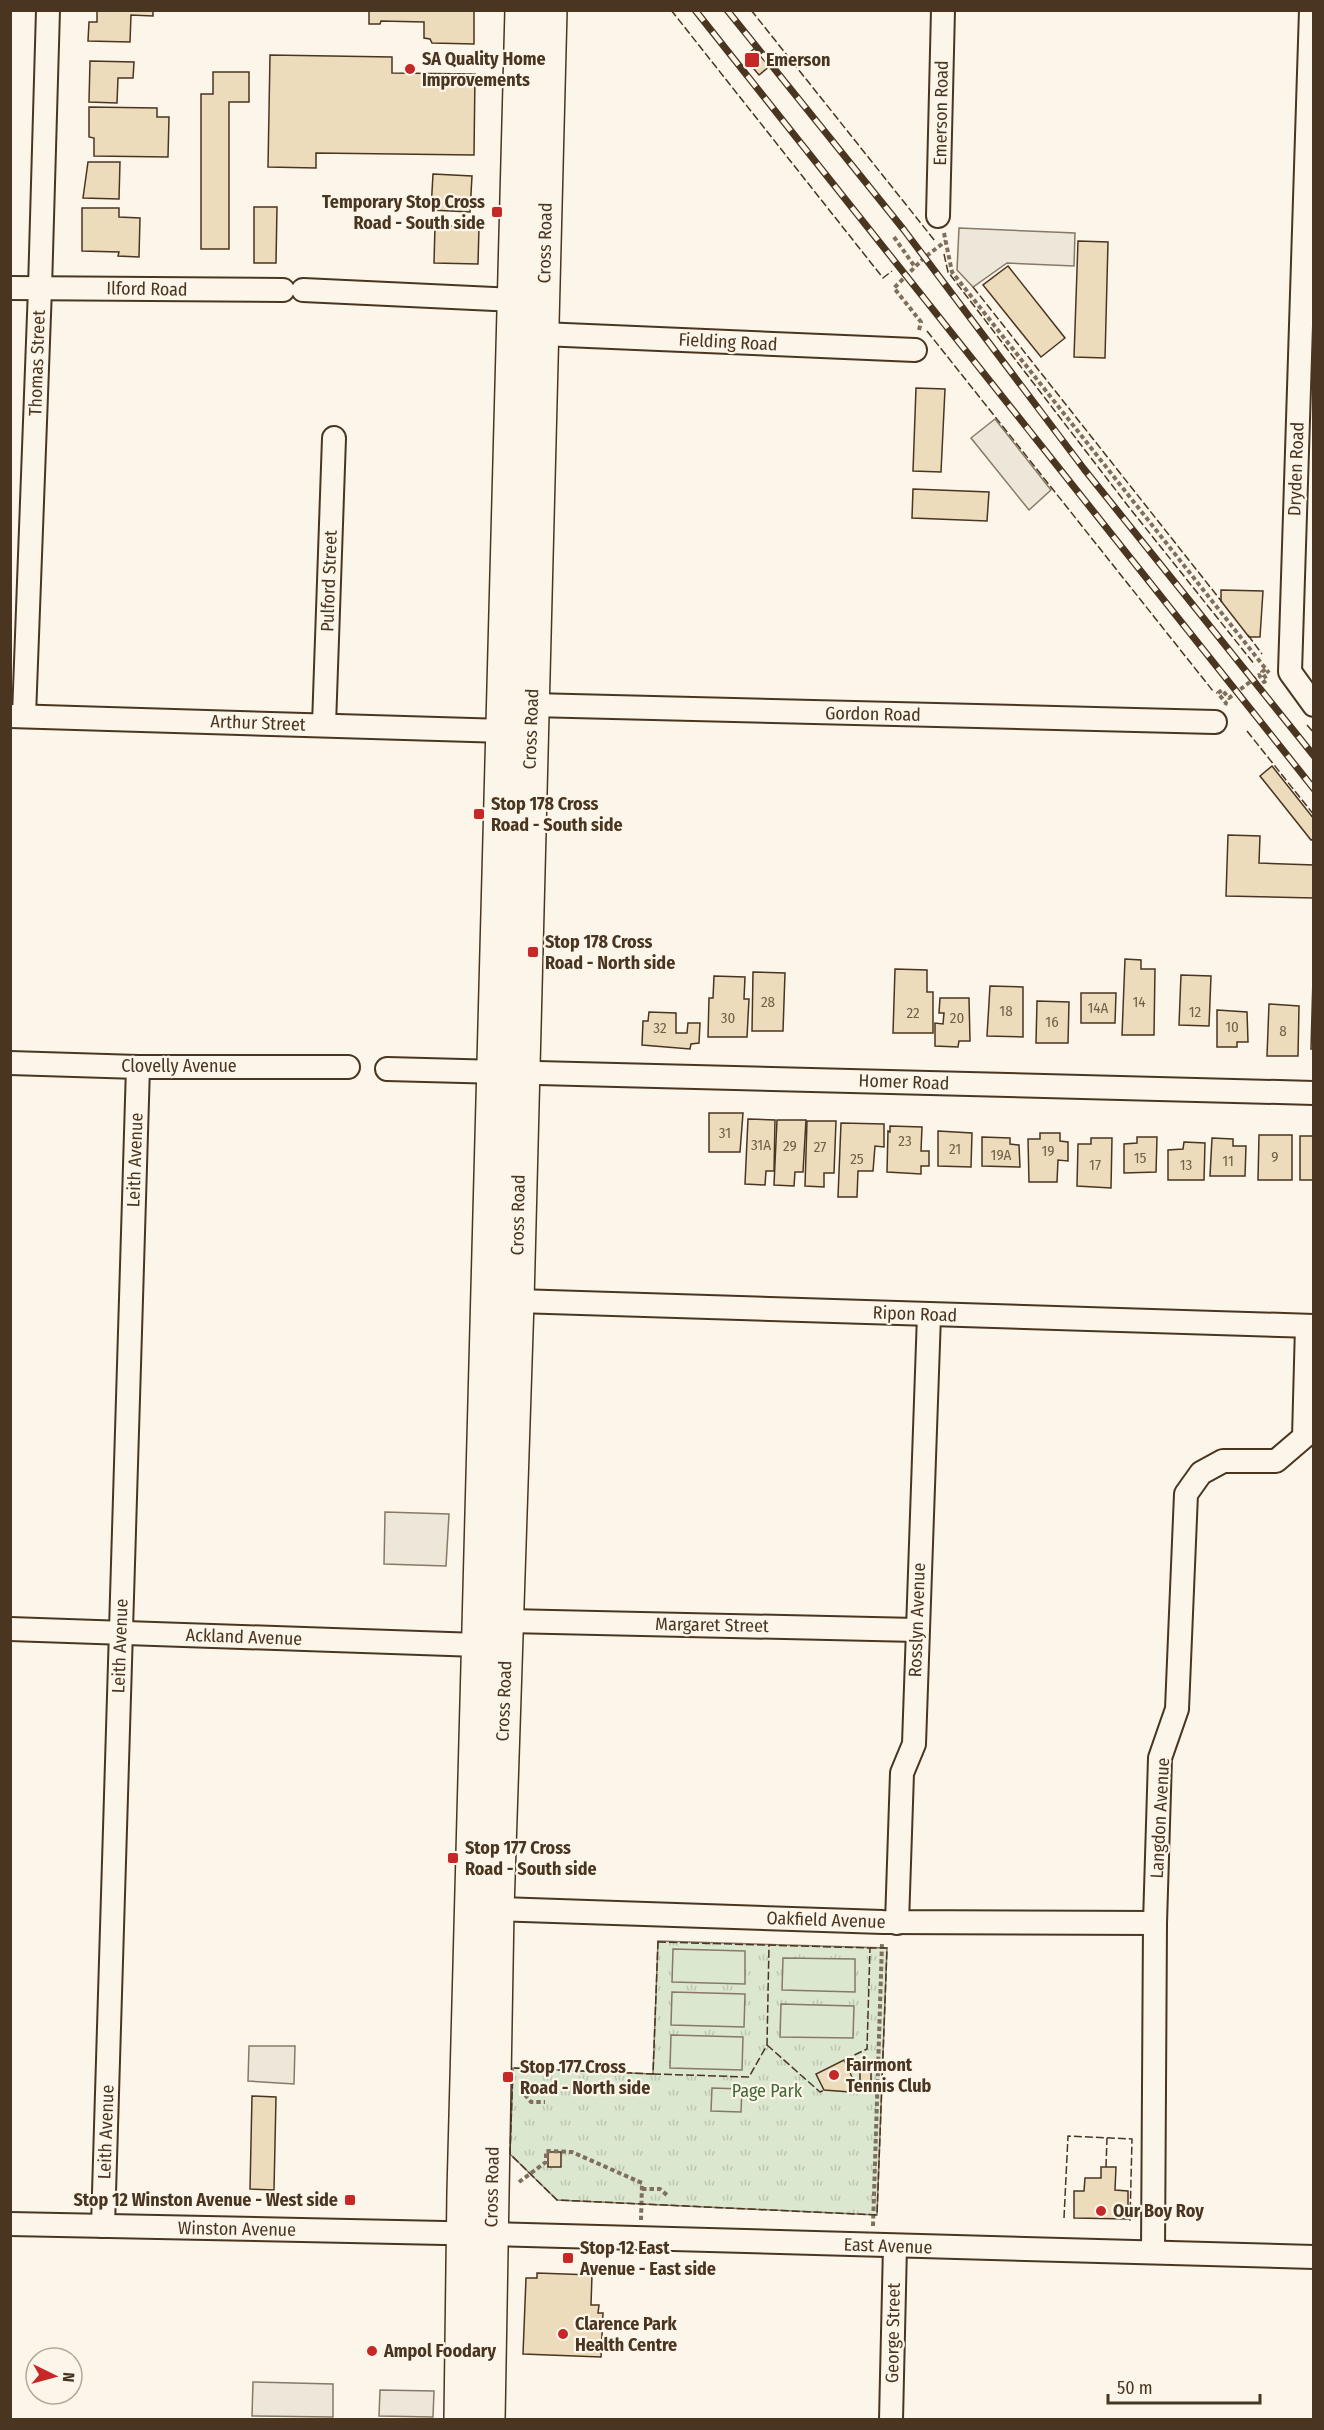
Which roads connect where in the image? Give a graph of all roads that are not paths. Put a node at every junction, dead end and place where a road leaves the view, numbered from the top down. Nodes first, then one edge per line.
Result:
1 (48, 10) edge
2 (522, 10) edge
3 (550, 10) edge
4 (943, 10) edge
5 (1311, 10) edge
6 (938, 216) road end
7 (10, 288) edge
8 (40, 288) junction
9 (516, 300) junction
10 (542, 334) junction
11 (915, 350) road end
12 (334, 438) dead end
13 (532, 705) junction
14 (1314, 705) edge
15 (17, 716) edge
16 (1215, 722) road end
17 (324, 725) junction
18 (505, 731) junction
19 (10, 1063) edge
20 (138, 1067) junction
21 (348, 1067) dead end
22 (387, 1069) dead end
23 (508, 1071) junction
24 (1314, 1093) edge
25 (502, 1300) junction
26 (929, 1315) junction
27 (1310, 1326) edge
28 (480, 1596) junction
29 (507, 1621) junction
30 (10, 1629) edge
31 (917, 1630) junction
32 (120, 1633) junction
33 (478, 1645) junction
34 (505, 1664) junction
35 (484, 1908) junction
36 (890, 1922) junction
37 (1155, 1923) junction
38 (10, 2224) edge
39 (103, 2226) junction
40 (478, 2234) junction
41 (895, 2246) junction
42 (1153, 2252) junction
43 (1314, 2258) edge
44 (460, 2420) edge
45 (488, 2420) edge
46 (891, 2420) edge

1 - 8 street, Thomas Street
2 - 9 highway, Cross Road
3 - 10 highway, Cross Road
4 - 6 street, Emerson Road
5 - 14 street, Dryden Road
7 - 8 street, Ilford Road
8 - 9 street, Ilford Road
8 - 15 street, Thomas Street
9 - 10 highway
9 - 18 highway, Cross Road
10 - 11 street, Fielding Road
10 - 13 highway, Cross Road
12 - 17 street, Pulford Street
13 - 16 street, Gordon Road
13 - 18 highway
13 - 23 highway, Cross Road
15 - 17 street, Arthur Street
17 - 18 street, Arthur Street
18 - 23 highway, Cross Road
19 - 20 street, Clovelly Avenue
20 - 21 street, Clovelly Avenue
20 - 32 street, Leith Avenue
22 - 23 street
23 - 24 street, Homer Road
23 - 25 highway, Cross Road
25 - 26 street, Ripon Road
25 - 28 highway, Cross Road
25 - 29 highway, Cross Road
26 - 27 street, Ripon Road
26 - 31 street, Rosslyn Avenue
27 - 37 street, Langdon Avenue
28 - 29 highway
28 - 33 highway, Cross Road
29 - 31 street, Margaret Street
29 - 33 highway
29 - 34 highway, Cross Road
30 - 32 street, Ackland Avenue
31 - 36 street, Rosslyn Avenue
32 - 33 street, Ackland Avenue
32 - 39 street, Leith Avenue
33 - 34 highway
33 - 35 highway, Cross Road
34 - 35 highway, Cross Road
35 - 36 street, Oakfield Avenue
35 - 40 highway, Cross Road
36 - 37 street, Oakfield Avenue
37 - 42 street, Langdon Avenue
38 - 39 street, Winston Avenue
39 - 40 street, Winston Avenue
40 - 41 street, East Avenue
40 - 44 highway, Cross Road
40 - 45 highway, Cross Road
41 - 42 street, East Avenue
41 - 46 street, George Street
42 - 43 street, East Avenue

